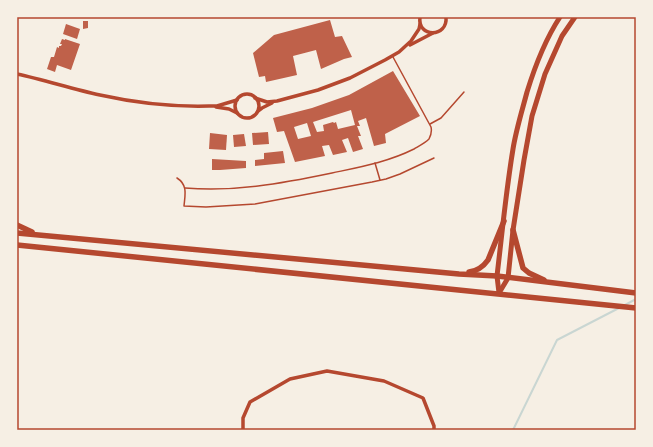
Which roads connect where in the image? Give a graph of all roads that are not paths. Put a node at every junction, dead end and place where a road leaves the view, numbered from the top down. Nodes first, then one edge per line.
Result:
1 (420, 17) edge
2 (446, 17) edge
3 (560, 17) edge
4 (575, 17) edge
5 (420, 24) junction
6 (433, 33) junction
7 (405, 47) junction
8 (392, 56) junction
9 (17, 74) edge
10 (464, 92) dead end
11 (255, 98) junction
12 (237, 100) junction
13 (276, 101) junction
14 (213, 106) junction
15 (257, 112) junction
16 (237, 114) junction
17 (430, 124) junction
18 (434, 158) dead end
19 (375, 163) junction
20 (177, 178) dead end
21 (380, 180) junction
22 (185, 188) junction
23 (504, 221) junction
24 (17, 225) edge
25 (513, 230) junction
26 (17, 232) edge
27 (38, 234) junction
28 (17, 245) edge
29 (459, 274) junction
30 (497, 276) junction
31 (508, 278) junction
32 (552, 284) junction
33 (499, 293) junction
34 (636, 293) edge
35 (634, 308) edge
36 (244, 430) edge
37 (434, 430) edge

1 - 5 street
2 - 6 street
3 - 23 main road
4 - 25 main road
5 - 6 street
5 - 7 street
6 - 7 street
7 - 8 street
8 - 13 street
8 - 17 lane
9 - 14 street
10 - 17 lane
11 - 12 street
11 - 13 street
11 - 15 street
12 - 14 street
12 - 16 street
13 - 15 street
14 - 16 street
15 - 16 street
17 - 19 lane
18 - 21 lane
19 - 21 lane
19 - 22 lane
20 - 22 lane
21 - 22 lane
23 - 29 main road
23 - 30 main road
24 - 27 main road
25 - 31 main road
25 - 32 main road
26 - 27 main road
27 - 29 main road
28 - 33 main road
29 - 30 main road
30 - 31 main road
30 - 33 main road
31 - 32 main road
31 - 33 main road
32 - 34 main road
33 - 35 main road
36 - 37 street

